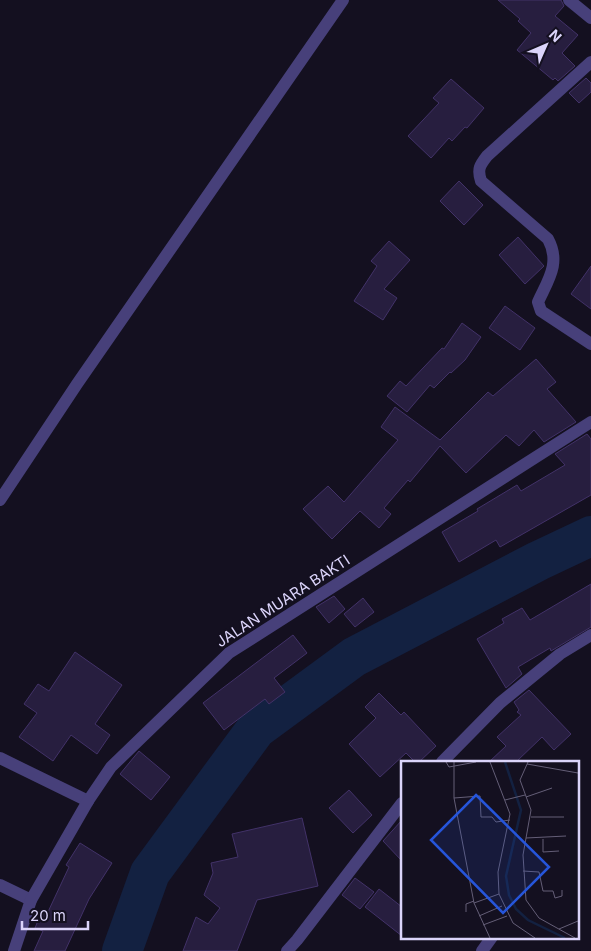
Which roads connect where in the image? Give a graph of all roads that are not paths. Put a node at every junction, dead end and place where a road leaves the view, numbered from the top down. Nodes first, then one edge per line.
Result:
1 (343, 0) edge
2 (569, 0) edge
3 (591, 18) edge
4 (591, 62) edge
5 (591, 344) edge
6 (591, 422) edge
7 (0, 500) edge
8 (591, 634) edge
9 (0, 758) edge
10 (443, 761) edge
11 (88, 801) junction
12 (401, 806) edge
13 (0, 885) edge
14 (31, 900) junction
15 (491, 938) edge
16 (14, 951) edge
17 (287, 951) edge
18 (482, 951) edge

1 - 7 street
2 - 3 street
4 - 5 street
6 - 11 street, JALAN MUARA BAKTI
8 - 10 street
9 - 11 street
11 - 14 street, JALAN MUARA BAKTI
12 - 17 street
13 - 14 street
14 - 16 street, JALAN MUARA BAKTI
15 - 18 street

